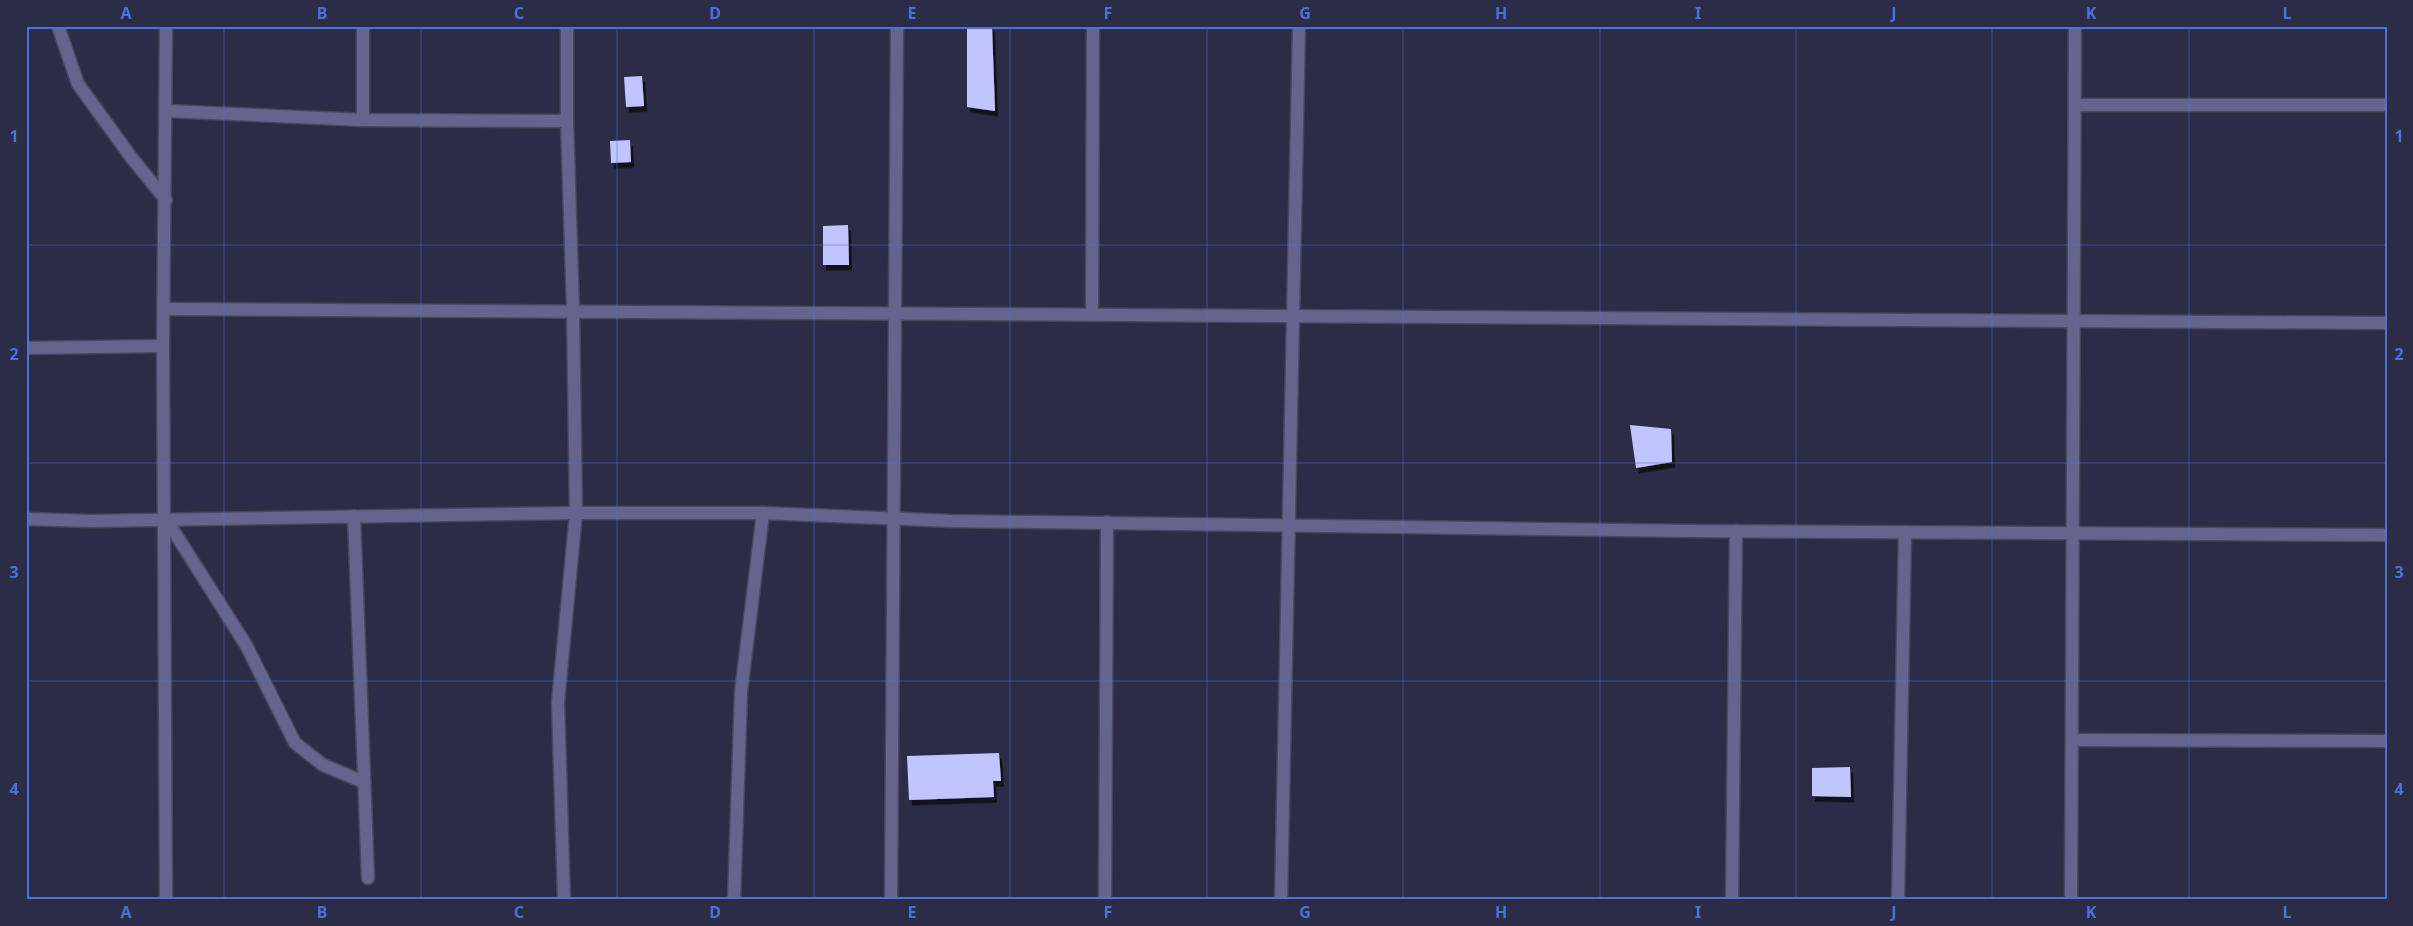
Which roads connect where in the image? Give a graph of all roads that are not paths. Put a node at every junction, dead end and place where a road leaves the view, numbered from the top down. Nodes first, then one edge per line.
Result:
1 (58, 26) edge
2 (166, 26) edge
3 (363, 26) edge
4 (567, 26) edge
5 (897, 26) edge
6 (1093, 26) edge
7 (1299, 26) edge
8 (2075, 26) edge
9 (2075, 105) junction
10 (2387, 105) edge
11 (167, 111) junction
12 (363, 120) junction
13 (567, 121) junction
14 (166, 200) junction
15 (165, 309) junction
16 (573, 310) junction
17 (895, 312) junction
18 (1092, 314) junction
19 (1293, 315) junction
20 (2075, 320) junction
21 (2387, 322) edge
22 (163, 346) junction
23 (26, 348) edge
24 (576, 513) junction
25 (763, 513) junction
26 (354, 516) junction
27 (166, 518) junction
28 (26, 519) edge
29 (894, 519) junction
30 (1107, 522) junction
31 (1288, 525) junction
32 (1736, 531) junction
33 (1905, 532) junction
34 (2074, 533) junction
35 (2387, 535) edge
36 (2072, 740) junction
37 (2387, 741) edge
38 (364, 782) junction
39 (368, 878) dead end
40 (166, 900) edge
41 (564, 900) edge
42 (734, 900) edge
43 (891, 900) edge
44 (1105, 900) edge
45 (1281, 900) edge
46 (1732, 900) edge
47 (1898, 900) edge
48 (2071, 900) edge

1 - 14 street
2 - 11 street
3 - 12 street
4 - 13 street
5 - 17 street
6 - 18 street
7 - 19 street
8 - 9 street
9 - 10 street
9 - 20 street
11 - 12 street
11 - 14 street
12 - 13 street
13 - 16 street
14 - 15 street
15 - 16 street
15 - 22 street
16 - 17 street
16 - 24 street
17 - 18 street
17 - 29 street
18 - 19 street
19 - 20 street
19 - 31 street
20 - 21 street
20 - 34 street
22 - 23 street
22 - 27 street
24 - 25 street
24 - 26 street
24 - 41 street
25 - 29 street
25 - 42 street
26 - 27 street
26 - 38 street
27 - 28 street
27 - 38 street
27 - 40 street
29 - 30 street
29 - 43 street
30 - 31 street
30 - 44 street
31 - 32 street
31 - 45 street
32 - 33 street
32 - 46 street
33 - 34 street
33 - 47 street
34 - 35 street
34 - 36 street
36 - 37 street
36 - 48 street
38 - 39 street

